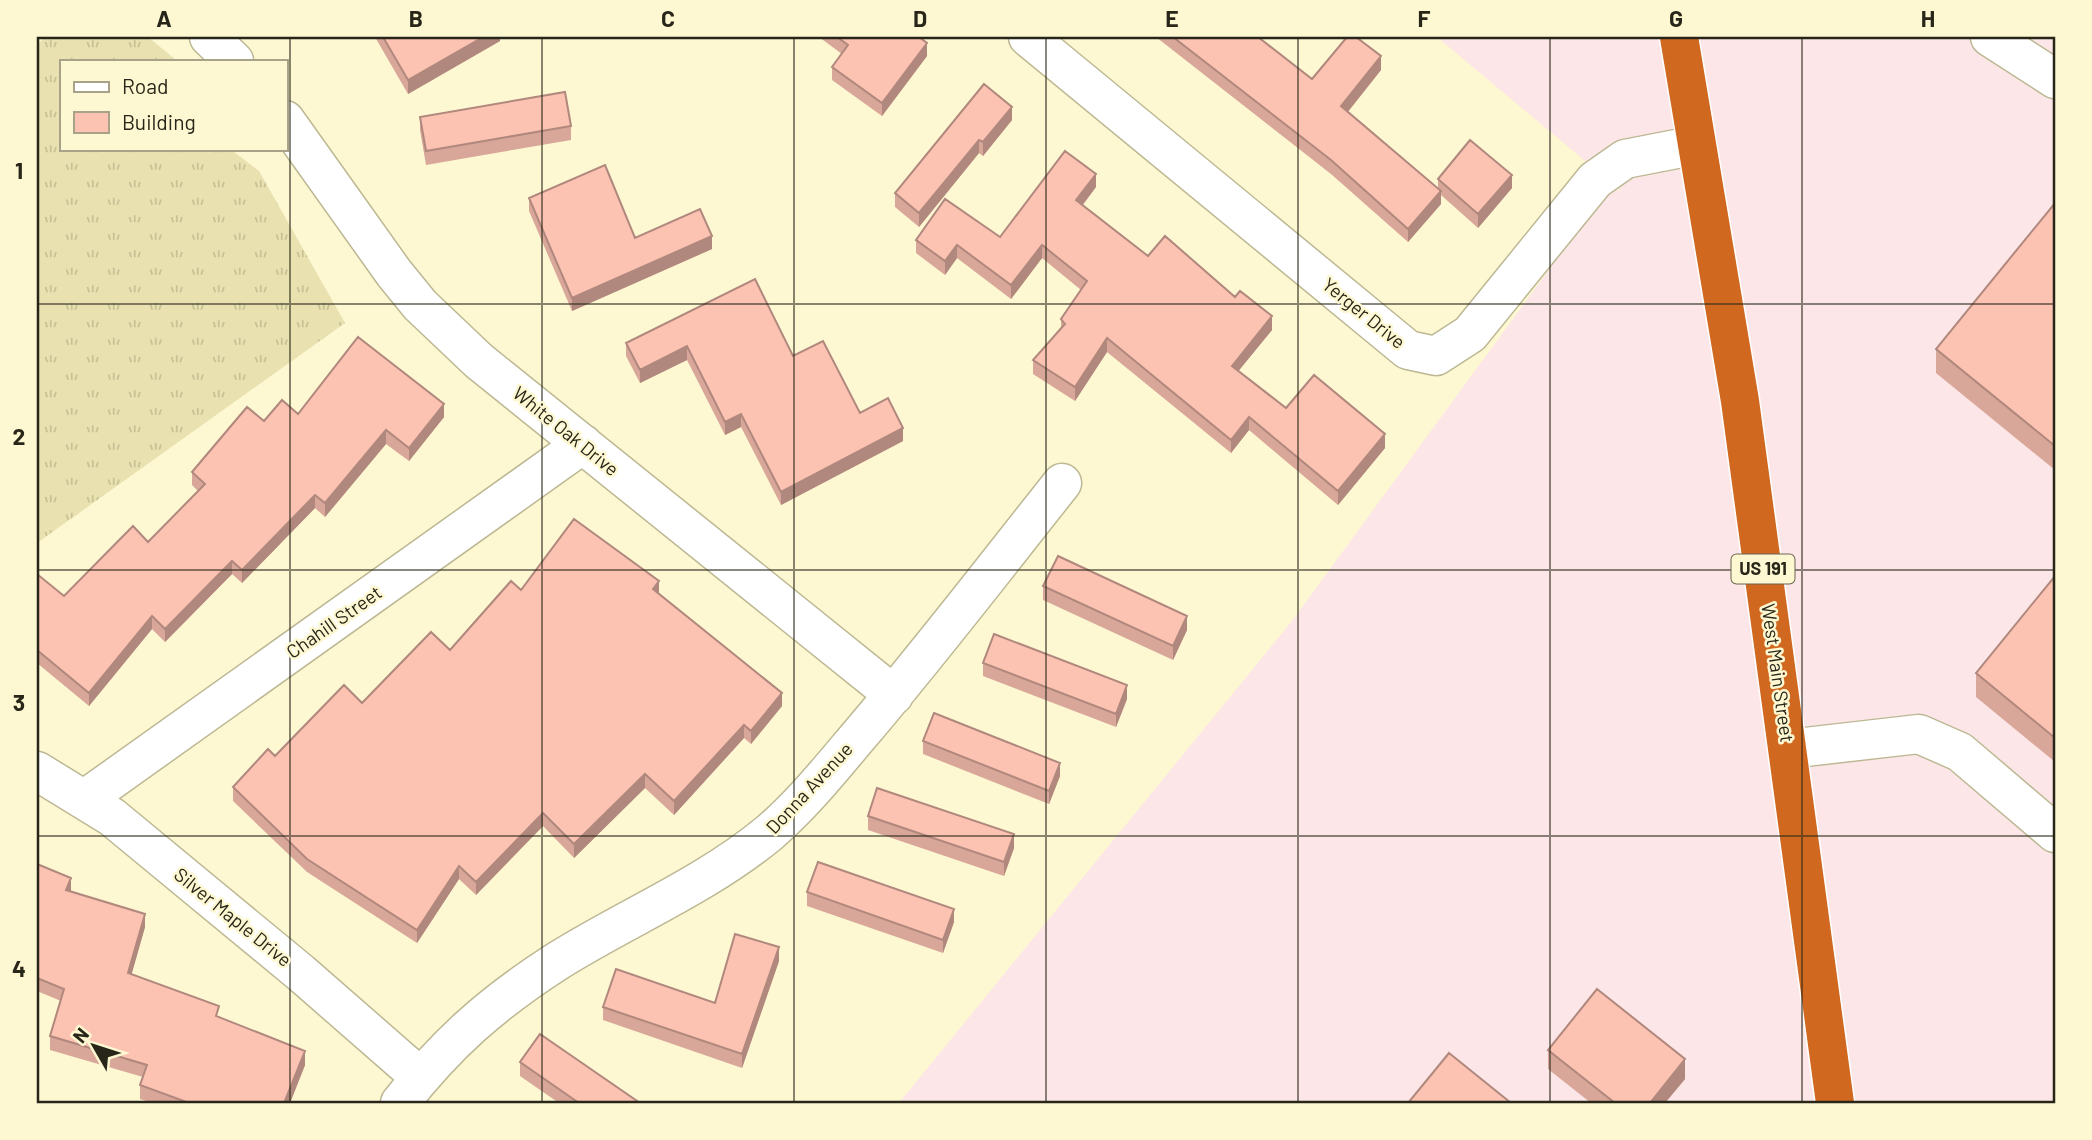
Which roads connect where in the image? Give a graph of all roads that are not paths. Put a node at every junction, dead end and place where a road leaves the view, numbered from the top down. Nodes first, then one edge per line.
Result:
1 (209, 37) edge
2 (1028, 37) edge
3 (1679, 37) edge
4 (1990, 37) edge
5 (233, 60) edge
6 (2055, 79) edge
7 (287, 123) edge
8 (1697, 145) junction
9 (583, 444) junction
10 (1062, 483) dead end
11 (894, 695) junction
12 (1788, 749) junction
13 (37, 771) edge
14 (85, 799) junction
15 (2055, 832) edge
16 (410, 1090) edge
17 (1835, 1103) edge

1 - 5 street
2 - 8 street, Yerger Drive
3 - 8 highway, West Main Street / US 191
4 - 6 street
7 - 9 street, White Oak Drive
8 - 12 highway, West Main Street / US 191
9 - 11 street, White Oak Drive
9 - 14 street, Chahill Street
10 - 11 street, Donna Avenue
11 - 16 street, Donna Avenue
12 - 15 street
12 - 17 highway, West Main Street / US 191
13 - 14 street, Silver Maple Drive
14 - 16 street, Silver Maple Drive

